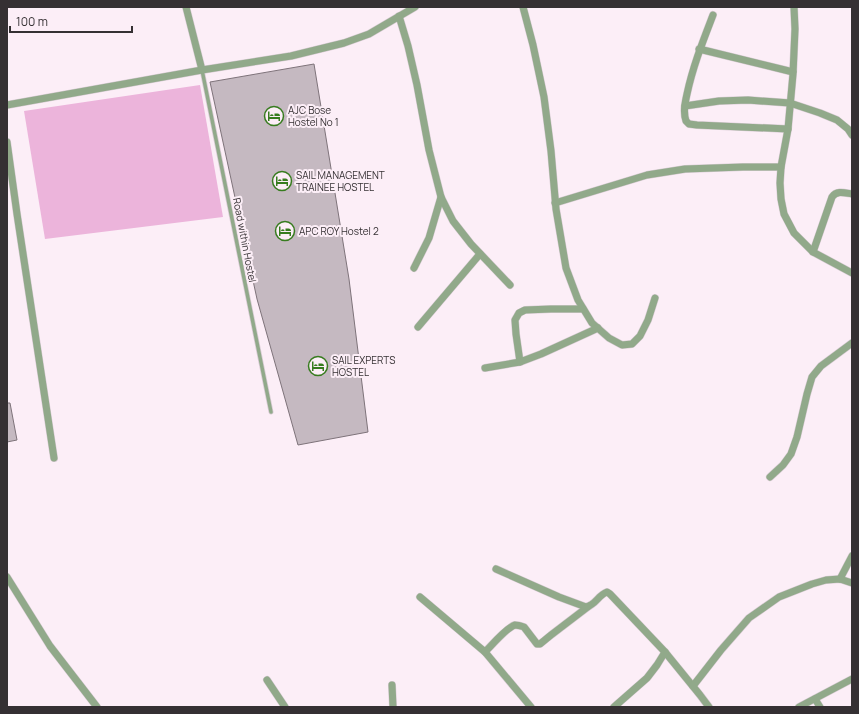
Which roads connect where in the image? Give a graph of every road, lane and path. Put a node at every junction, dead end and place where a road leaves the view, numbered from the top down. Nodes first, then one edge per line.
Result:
1 (186, 7) edge
2 (415, 7) edge
3 (523, 7) edge
4 (794, 7) edge
5 (713, 15) dead end
6 (399, 16) junction
7 (700, 49) junction
8 (202, 70) junction
9 (793, 72) junction
10 (790, 103) junction
11 (7, 105) edge
12 (685, 106) junction
13 (788, 129) junction
14 (852, 135) edge
15 (7, 142) edge
16 (781, 167) junction
17 (852, 194) edge
18 (441, 197) junction
19 (555, 203) junction
20 (813, 252) junction
21 (480, 254) junction
22 (414, 268) dead end
23 (852, 272) edge
24 (510, 285) dead end
25 (655, 298) dead end
26 (583, 309) junction
27 (418, 327) dead end
28 (598, 328) junction
29 (852, 343) edge
30 (520, 362) junction
31 (484, 368) dead end
32 (271, 412) dead end
33 (54, 458) dead end
34 (770, 477) dead end
35 (852, 556) edge
36 (496, 569) dead end
37 (7, 577) edge
38 (840, 579) junction
39 (852, 583) edge
40 (420, 597) dead end
41 (589, 606) junction
42 (485, 652) junction
43 (665, 652) junction
44 (852, 679) edge
45 (267, 680) dead end
46 (392, 685) dead end
47 (693, 686) junction
48 (815, 699) junction
49 (97, 707) edge
50 (285, 707) edge
51 (393, 707) edge
52 (531, 707) edge
53 (614, 707) edge
54 (708, 707) edge
55 (799, 707) edge
56 (820, 707) edge

1 - 8 street
2 - 6 street
3 - 19 street
4 - 9 street
5 - 7 street
6 - 8 street
6 - 18 street
7 - 9 street
7 - 12 street
8 - 11 street
8 - 32 lane, Road within Hostel
9 - 10 street
10 - 12 street
10 - 13 street
10 - 14 street
12 - 13 street
13 - 16 street
15 - 33 street
16 - 19 street
16 - 20 street
17 - 20 street
18 - 21 street
18 - 22 street
19 - 26 street
20 - 23 street
21 - 24 street
21 - 27 street
25 - 28 street
26 - 28 street
26 - 30 street
28 - 30 street
29 - 34 street
30 - 31 street
35 - 38 street
36 - 41 street
37 - 49 street
38 - 39 street
38 - 47 street
40 - 42 street
41 - 42 street
41 - 43 street
42 - 52 street
43 - 47 street
43 - 53 street
44 - 48 street
45 - 50 street
46 - 51 street
47 - 54 street
48 - 55 street
48 - 56 street

